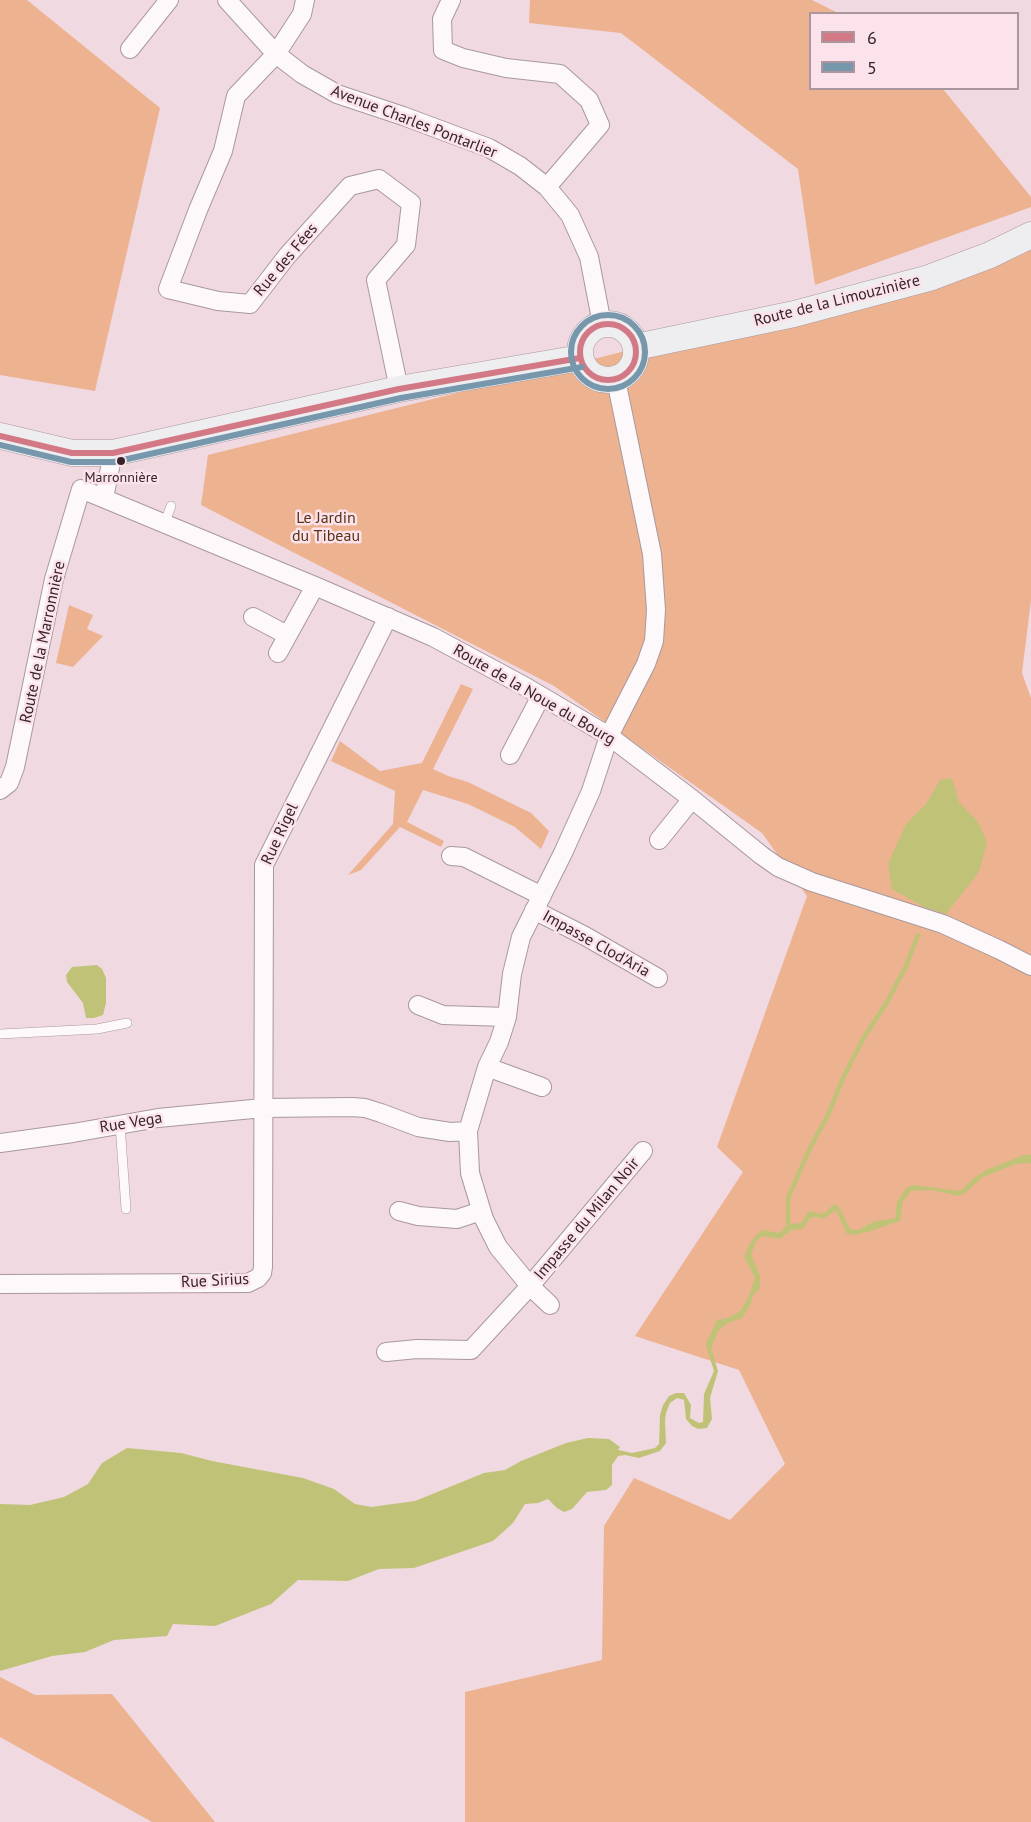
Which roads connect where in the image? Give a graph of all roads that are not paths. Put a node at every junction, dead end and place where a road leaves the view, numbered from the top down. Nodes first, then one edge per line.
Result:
1 (169, 0) edge
2 (227, 0) edge
3 (304, 0) edge
4 (451, 0) edge
5 (130, 49) dead end
6 (276, 54) junction
7 (547, 187) junction
8 (1031, 235) edge
9 (602, 324) junction
10 (636, 347) junction
11 (580, 358) junction
12 (616, 380) junction
13 (399, 389) junction
14 (0, 436) edge
15 (112, 453) junction
16 (81, 489) joint
17 (104, 498) junction
18 (171, 506) dead end
19 (164, 525) junction
20 (315, 586) junction
21 (253, 617) dead end
22 (388, 617) junction
23 (287, 635) junction
24 (278, 653) dead end
25 (542, 696) junction
26 (609, 736) junction
27 (510, 755) dead end
28 (0, 790) edge
29 (692, 799) junction
30 (659, 840) dead end
31 (451, 856) dead end
32 (538, 903) junction
33 (1031, 966) edge
34 (658, 978) dead end
35 (418, 1005) dead end
36 (507, 1017) junction
37 (127, 1023) dead end
38 (0, 1034) edge
39 (487, 1067) junction
40 (542, 1088) dead end
41 (262, 1108) junction
42 (120, 1124) junction
43 (468, 1131) junction
44 (0, 1143) edge
45 (643, 1151) dead end
46 (126, 1209) dead end
47 (481, 1211) junction
48 (399, 1212) dead end
49 (0, 1284) edge
50 (530, 1286) junction
51 (550, 1305) dead end
52 (386, 1352) dead end

1 - 5 street
2 - 6 street, Avenue Charles Pontarlier
3 - 6 street
4 - 7 street
6 - 7 street, Avenue Charles Pontarlier
6 - 13 street, Rue des Fées
7 - 9 street, Avenue Charles Pontarlier
8 - 10 street, Route de la Limouzinière
9 - 10 street
9 - 11 street
10 - 12 street
11 - 12 street
11 - 13 street
12 - 26 street
13 - 15 street
14 - 15 street
15 - 17 street
16 - 17 street, Route de la Noue du Bourg
16 - 28 street, Route de la Marronnière
17 - 19 street, Route de la Noue du Bourg
18 - 19 lane
19 - 20 street, Route de la Noue du Bourg
20 - 22 street, Route de la Noue du Bourg
20 - 23 street
21 - 23 street
22 - 25 street, Route de la Noue du Bourg
22 - 41 street, Rue Rigel
23 - 24 street
25 - 26 street, Route de la Noue du Bourg
25 - 27 street
26 - 29 street, Route de la Noue du Bourg
26 - 32 street
29 - 30 street
29 - 33 street, Route de la Noue du Bourg
31 - 32 street, Impasse Clod'Aria
32 - 34 street, Impasse Clod'Aria
32 - 36 street
35 - 36 street
36 - 39 street
37 - 38 lane
39 - 40 street
39 - 43 street
41 - 42 street, Rue Vega
41 - 43 street, Rue Vega
41 - 49 street, Rue Sirius
42 - 44 street, Rue Vega
42 - 46 lane
43 - 47 street
45 - 50 street, Impasse du Milan Noir
47 - 48 street
47 - 50 street
50 - 51 street
50 - 52 street, Impasse du Milan Noir

